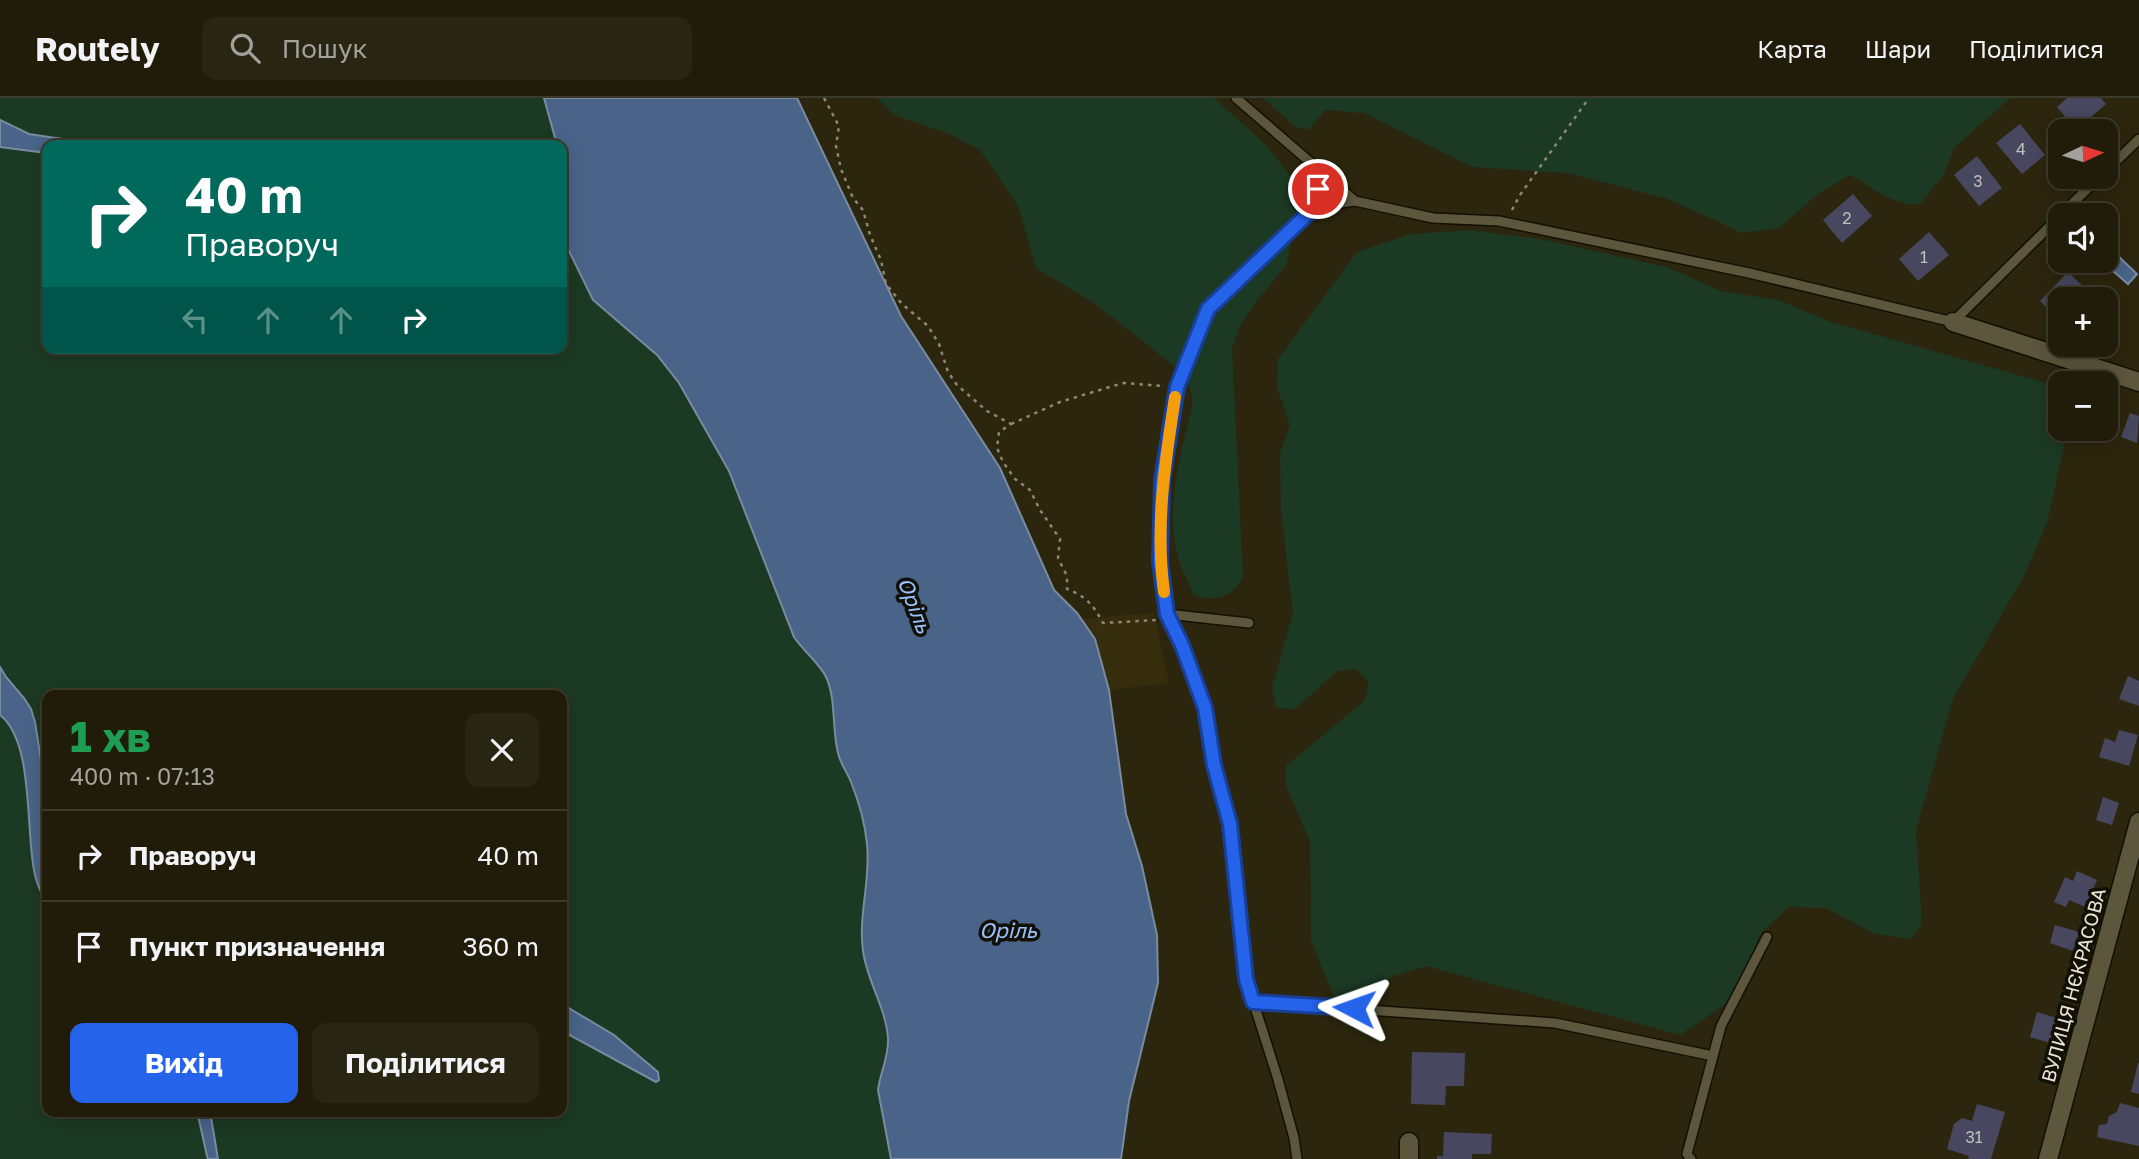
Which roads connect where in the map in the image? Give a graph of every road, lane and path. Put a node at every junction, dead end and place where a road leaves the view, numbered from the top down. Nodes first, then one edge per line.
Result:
1 (824, 98) edge
2 (1236, 98) edge
3 (1589, 98) edge
4 (2139, 139) edge
5 (2118, 159) edge
6 (1321, 172) junction
7 (2088, 189) edge
8 (1355, 201) junction
9 (2073, 203) edge
10 (1315, 207) junction
11 (1499, 221) junction
12 (2048, 228) edge
13 (1953, 322) junction
14 (2139, 382) edge
15 (1177, 387) junction
16 (1011, 424) junction
17 (1169, 617) junction
18 (1250, 623) dead end
19 (2139, 822) edge
20 (1766, 937) dead end
21 (1253, 1002) junction
22 (1713, 1056) junction
23 (1297, 1159) edge
24 (1691, 1159) edge
25 (2048, 1159) edge

1 - 16 path
2 - 6 lane
3 - 11 path
4 - 5 lane
6 - 8 lane
6 - 10 lane
7 - 9 lane
8 - 10 lane
8 - 11 lane
10 - 15 lane
11 - 13 lane
12 - 13 lane
13 - 14 street
15 - 16 path
15 - 17 lane
16 - 17 path
17 - 18 lane
17 - 21 lane
19 - 25 street, ВУЛИЦЯ НЄКРАСОВА
20 - 22 lane
21 - 22 lane
21 - 23 lane
22 - 24 lane

